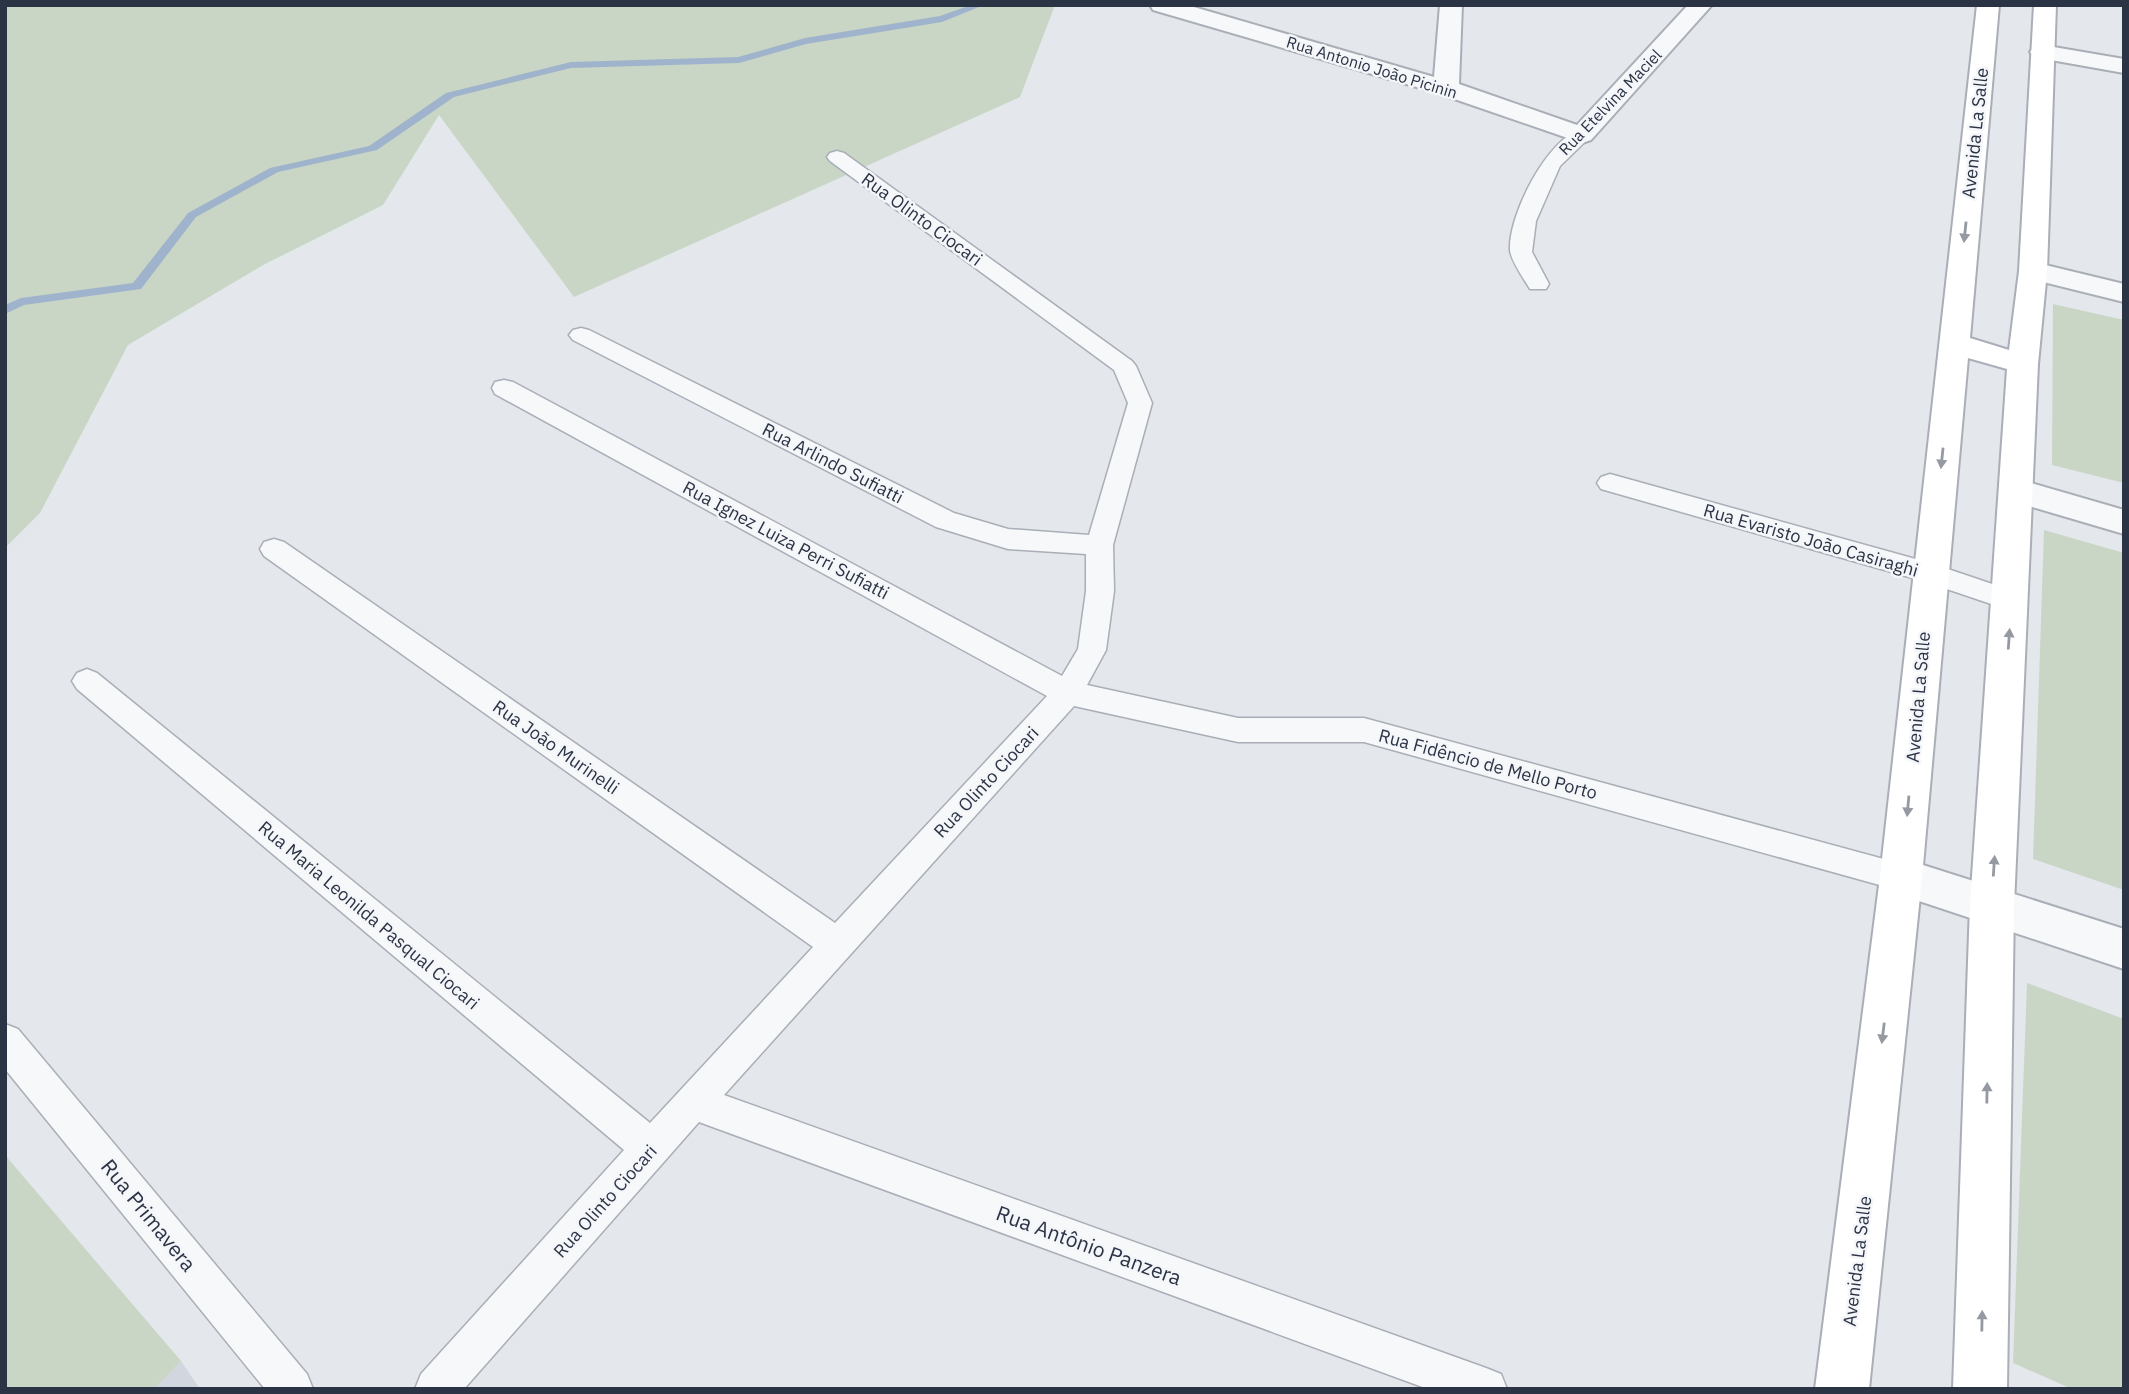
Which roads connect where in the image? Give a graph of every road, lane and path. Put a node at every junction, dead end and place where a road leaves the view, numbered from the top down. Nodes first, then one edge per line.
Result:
1 (1161, 5) edge
2 (1451, 5) edge
3 (1701, 5) edge
4 (1988, 5) edge
5 (2045, 5) edge
6 (2042, 52) junction
7 (2124, 66) edge
8 (1446, 89) junction
9 (1582, 135) junction
10 (836, 156) dead end
11 (2033, 271) junction
12 (1538, 284) dead end
13 (2124, 293) edge
14 (581, 335) dead end
15 (1953, 343) junction
16 (2023, 364) junction
17 (504, 388) dead end
18 (1610, 483) dead end
19 (2018, 491) junction
20 (2124, 522) edge
21 (1099, 545) junction
22 (274, 549) dead end
23 (1930, 573) junction
24 (2012, 601) junction
25 (87, 681) dead end
26 (1068, 693) junction
27 (1901, 877) junction
28 (1992, 905) junction
29 (837, 944) junction
30 (2124, 948) edge
31 (5, 1041) edge
32 (693, 1102) junction
33 (652, 1149) junction
34 (292, 1389) edge
35 (436, 1389) edge
36 (1486, 1389) edge
37 (1842, 1389) edge
38 (1980, 1389) edge

1 - 8 street, Rua Antonio João Picinin
2 - 8 street
3 - 9 street, Rua Etelvina Maciel
4 -> 15 main road, Avenida La Salle
5 - 6 main road
6 - 7 street
6 - 11 main road
8 - 9 street, Rua Antonio João Picinin
9 - 12 lane, Rua Etelvina Maciel
10 - 21 lane, Rua Olinto Ciocari
11 - 13 street
11 - 16 main road
14 - 21 lane, Rua Arlindo Sufiatti
15 - 16 main road
15 -> 23 main road, Avenida La Salle
16 - 19 main road
17 - 26 lane, Rua Ignez Luiza Perri Sufiatti
18 - 23 lane, Rua Evaristo João Casiraghi
19 - 20 street
19 - 24 main road
21 - 26 lane, Rua Olinto Ciocari
22 - 29 lane, Rua João Murinelli
23 - 24 lane, Rua Evaristo João Casiraghi
23 -> 27 main road, Avenida La Salle
28 -> 24 main road
25 - 33 lane, Rua Maria Leonilda Pasqual Ciocari
26 - 27 lane, Rua Fidêncio de Mello Porto
26 - 29 lane, Rua Olinto Ciocari
27 - 28 street
27 -> 37 main road, Avenida La Salle
28 - 30 street
38 -> 28 main road
29 - 32 lane, Rua Olinto Ciocari
31 - 34 lane, Rua Primavera
32 - 33 lane, Rua Olinto Ciocari
32 - 36 lane, Rua Antônio Panzera
33 - 35 lane, Rua Olinto Ciocari

